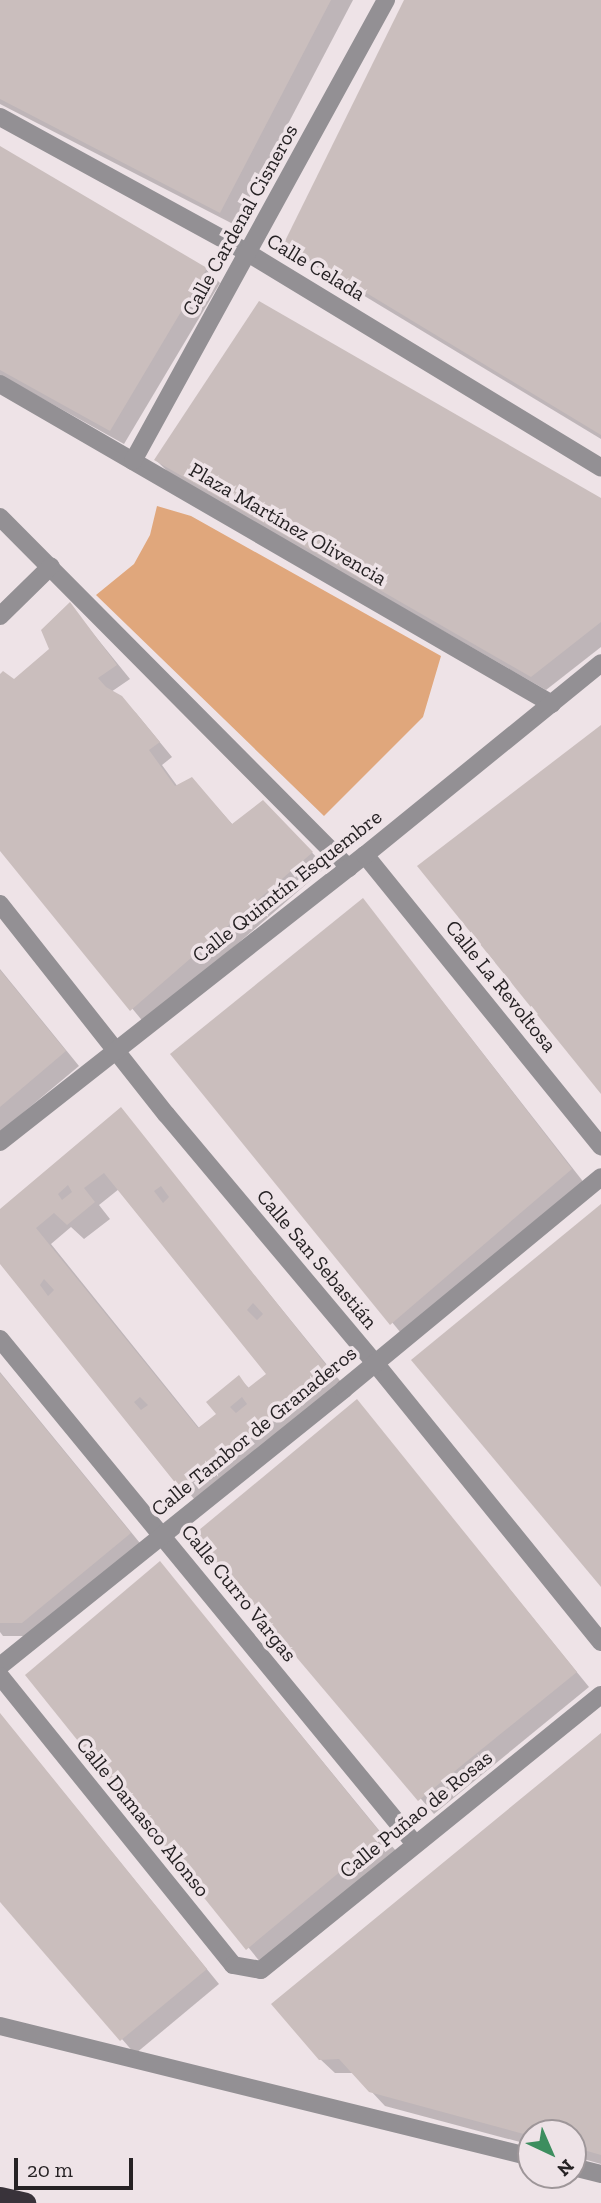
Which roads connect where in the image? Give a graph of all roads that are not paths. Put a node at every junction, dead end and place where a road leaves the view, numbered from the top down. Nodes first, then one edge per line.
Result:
1 (386, 0) edge
2 (0, 117) edge
3 (248, 253) junction
4 (0, 384) edge
5 (133, 461) junction
6 (601, 468) edge
7 (0, 517) edge
8 (51, 566) junction
9 (0, 616) edge
10 (598, 673) edge
11 (552, 704) junction
12 (365, 855) junction
13 (349, 868) junction
14 (0, 904) edge
15 (115, 1050) junction
16 (0, 1142) edge
17 (601, 1146) edge
18 (601, 1177) edge
19 (0, 1339) edge
20 (375, 1363) junction
21 (161, 1534) junction
22 (601, 1642) edge
23 (0, 1666) edge
24 (0, 1676) edge
25 (601, 1695) edge
26 (415, 1844) junction
27 (261, 1970) joint
28 (0, 2026) edge
29 (517, 2154) edge
30 (0, 2197) edge
31 (25, 2203) edge

1 - 3 street, Calle Cardenal Cisneros
2 - 3 street, Calle Celada
3 - 5 street, Calle Cardenal Cisneros
3 - 6 street, Calle Celada
4 - 5 street, Plaza Martínez Olivencia
5 - 11 street, Plaza Martínez Olivencia
7 - 8 street
8 - 9 street
8 - 13 street
10 - 11 street, Calle Quimtín Esquembre
11 - 12 street, Calle Quimtín Esquembre
12 - 13 street, Calle Quimtín Esquembre
12 - 17 street, Calle La Revoltosa
13 - 15 street, Calle Quimtín Esquembre
14 - 15 street, Calle San Sebastián
15 - 16 street, Calle Quimtín Esquembre
15 - 20 street, Calle San Sebastián
18 - 20 street, Calle Tambor de Granaderos
19 - 21 street, Calle Curro Vargas
20 - 21 street, Calle Tambor de Granaderos
20 - 22 street, Calle San Sebastián
21 - 23 street, Calle Tambor de Granaderos
21 - 26 street, Calle Curro Vargas
24 - 27 street, Calle Damasco Alonso
25 - 26 street, Calle Puñao de Rosas
26 - 27 street, Calle Puñao de Rosas
28 - 29 street
30 - 31 highway

